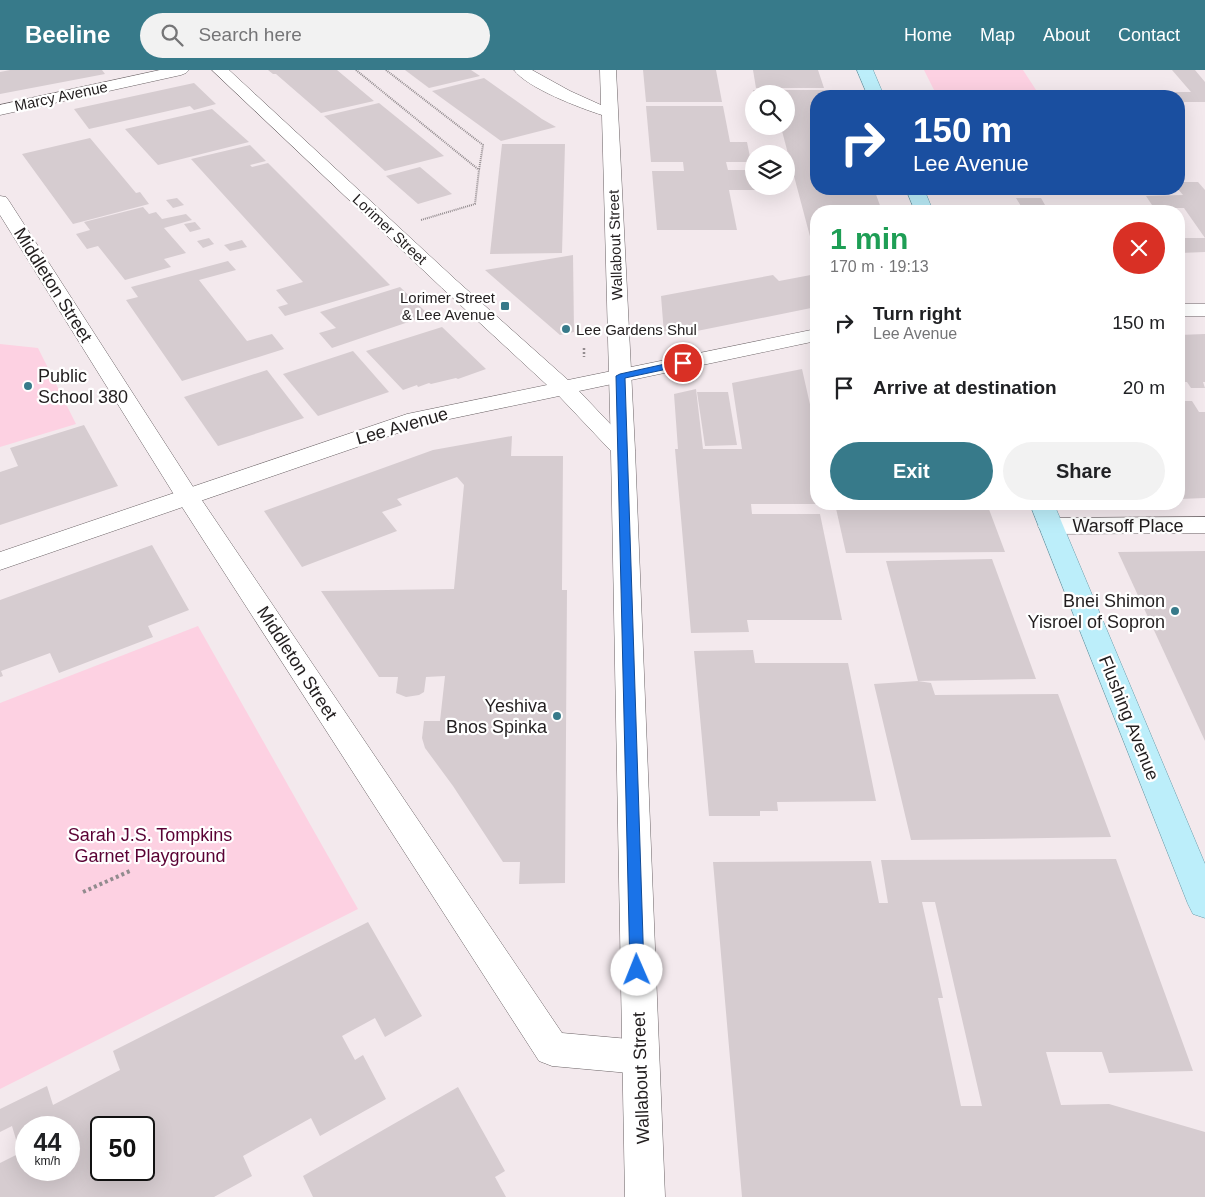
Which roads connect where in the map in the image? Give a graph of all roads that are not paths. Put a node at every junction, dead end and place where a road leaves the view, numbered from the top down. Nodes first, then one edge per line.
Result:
1 (182, 70) edge
2 (220, 70) edge
3 (522, 70) edge
4 (608, 70) edge
5 (865, 70) edge
6 (873, 90) edge
7 (0, 110) edge
8 (609, 112) junction
9 (0, 201) edge
10 (1185, 310) edge
11 (1205, 310) edge
12 (810, 336) edge
13 (620, 376) junction
14 (563, 387) junction
15 (622, 450) junction
16 (187, 496) junction
17 (1046, 515) edge
18 (1205, 526) edge
19 (0, 561) edge
20 (1195, 855) edge
21 (1205, 904) edge
22 (640, 1057) junction
23 (646, 1197) edge

1 - 7 street, Marcy Avenue
2 - 14 street, Lorimer Street
3 - 8 street
4 - 8 street, Wallabout Street
5 - 6 main road
8 - 13 street, Wallabout Street
9 - 16 street, Middleton Street
10 - 11 street
12 - 13 street, Lee Avenue
13 - 14 street, Lee Avenue
13 - 15 street, Wallabout Street
14 - 15 street
14 - 16 street, Lee Avenue
15 - 22 street, Wallabout Street
16 - 19 street, Lee Avenue
16 - 22 street, Middleton Street
17 - 18 street, Warsoff Place
17 - 20 main road, Flushing Avenue
20 - 21 main road, Flushing Avenue
22 - 23 street, Wallabout Street

